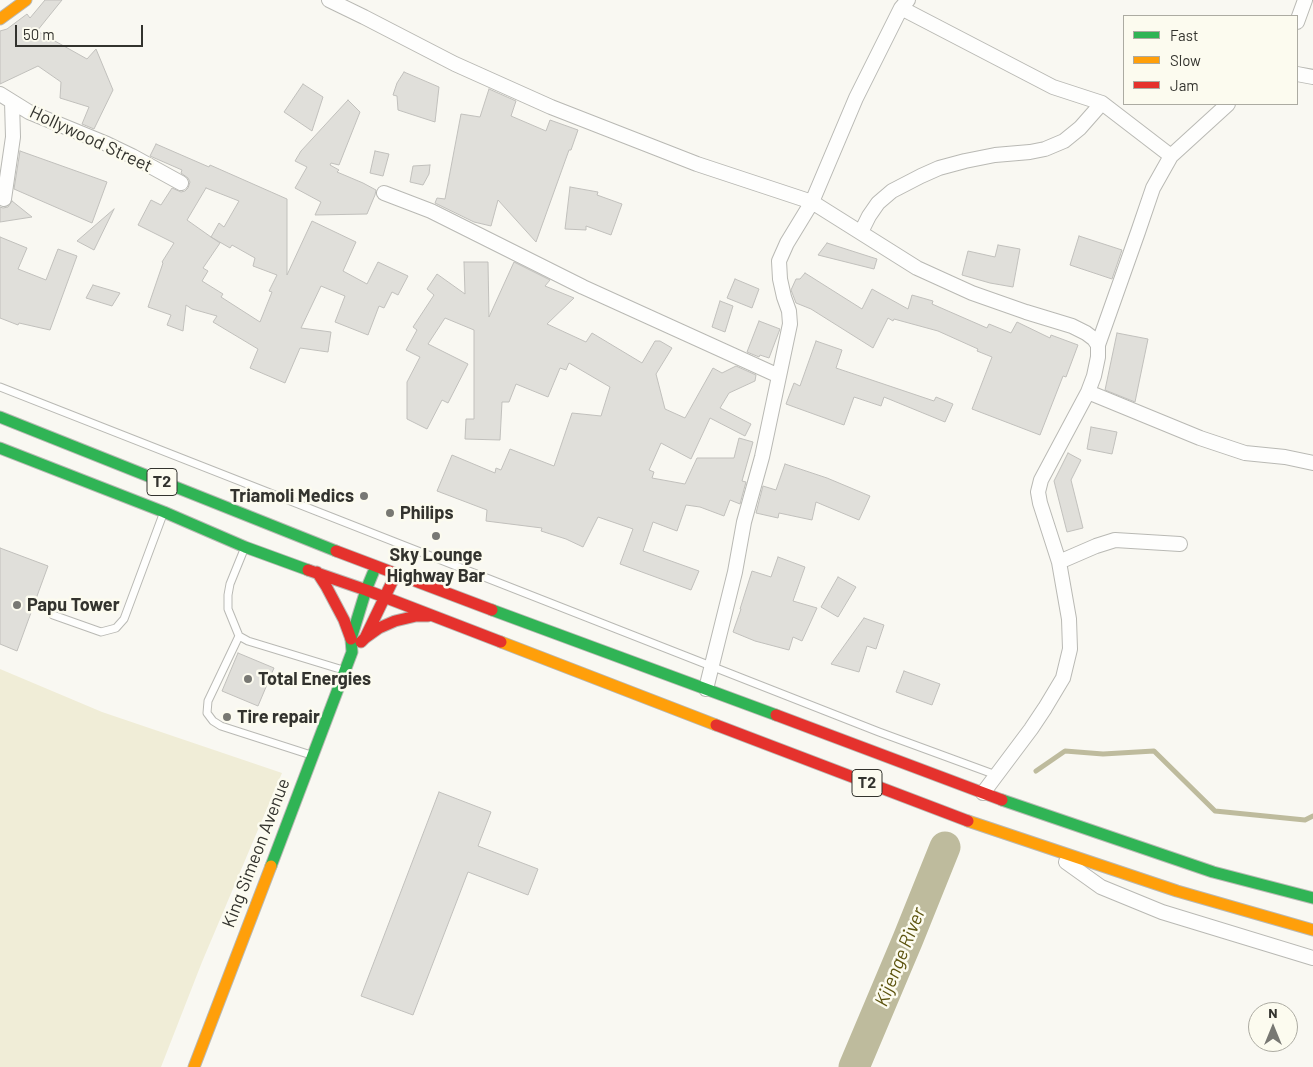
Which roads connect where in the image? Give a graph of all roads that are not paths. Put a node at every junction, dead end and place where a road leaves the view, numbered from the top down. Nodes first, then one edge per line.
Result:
1 (26, 0) edge
2 (328, 0) edge
3 (1305, 0) edge
4 (905, 4) edge
5 (0, 19) edge
6 (1298, 19) edge
7 (1298, 74) edge
8 (1313, 77) edge
9 (6, 98) edge
10 (1102, 103) junction
11 (1227, 105) edge
12 (1171, 156) junction
13 (182, 183) dead end
14 (384, 193) dead end
15 (4, 199) dead end
16 (812, 202) junction
17 (861, 232) junction
18 (1098, 345) junction
19 (779, 376) junction
20 (0, 387) edge
21 (1088, 392) junction
22 (0, 416) edge
23 (0, 448) edge
24 (1313, 462) edge
25 (164, 512) junction
26 (1180, 544) dead end
27 (245, 547) junction
28 (1059, 562) junction
29 (376, 566) junction
30 (317, 572) junction
31 (396, 574) junction
32 (366, 590) junction
33 (385, 598) junction
34 (53, 615) dead end
35 (429, 616) junction
36 (472, 617) junction
37 (239, 636) junction
38 (365, 638) junction
39 (351, 639) junction
40 (352, 652) junction
41 (711, 666) junction
42 (345, 671) junction
43 (706, 688) junction
44 (312, 756) junction
45 (996, 775) junction
46 (983, 793) junction
47 (1042, 846) junction
48 (1213, 872) junction
49 (1313, 886) edge
50 (1313, 898) edge
51 (1313, 930) edge
52 (1313, 958) edge
53 (194, 1067) edge

1 - 5 main road
2 - 16 street
3 - 6 street
4 - 10 street
4 - 16 street
7 - 8 street
9 - 13 street, Hollywood Street
9 - 15 street
10 - 12 street
10 - 17 street
11 - 12 street
12 - 18 street
14 - 19 street
16 - 17 street
16 - 19 street
17 - 18 street
18 - 21 street
19 - 41 street
20 - 41 lane
21 - 24 street
21 - 28 street
22 - 29 main road, T2
23 - 25 main road, T2
25 - 27 main road, T2
25 - 34 lane
26 - 28 street
27 - 30 main road, T2
27 - 37 lane
28 - 45 street
29 - 31 main road, T2
29 - 32 main road
30 - 32 main road, T2
30 - 39 main road
31 - 33 main road
31 - 36 main road, T2
32 - 33 main road, T2
32 - 39 main road
33 - 35 main road, T2
33 - 38 main road
35 - 36 main road, T2
35 - 38 main road
36 - 43 main road, T2
36 - 47 main road, T2
37 - 42 lane
37 - 44 lane
38 - 40 main road
39 - 40 main road
40 - 42 main road, King Simeon Avenue
41 - 43 street
41 - 45 lane
42 - 44 main road, King Simeon Avenue
43 - 46 main road, T2
44 - 53 main road, King Simeon Avenue
45 - 46 street
46 - 48 main road, T2
47 - 51 main road, T2
47 - 52 street
48 - 49 street
48 - 50 main road, T2

